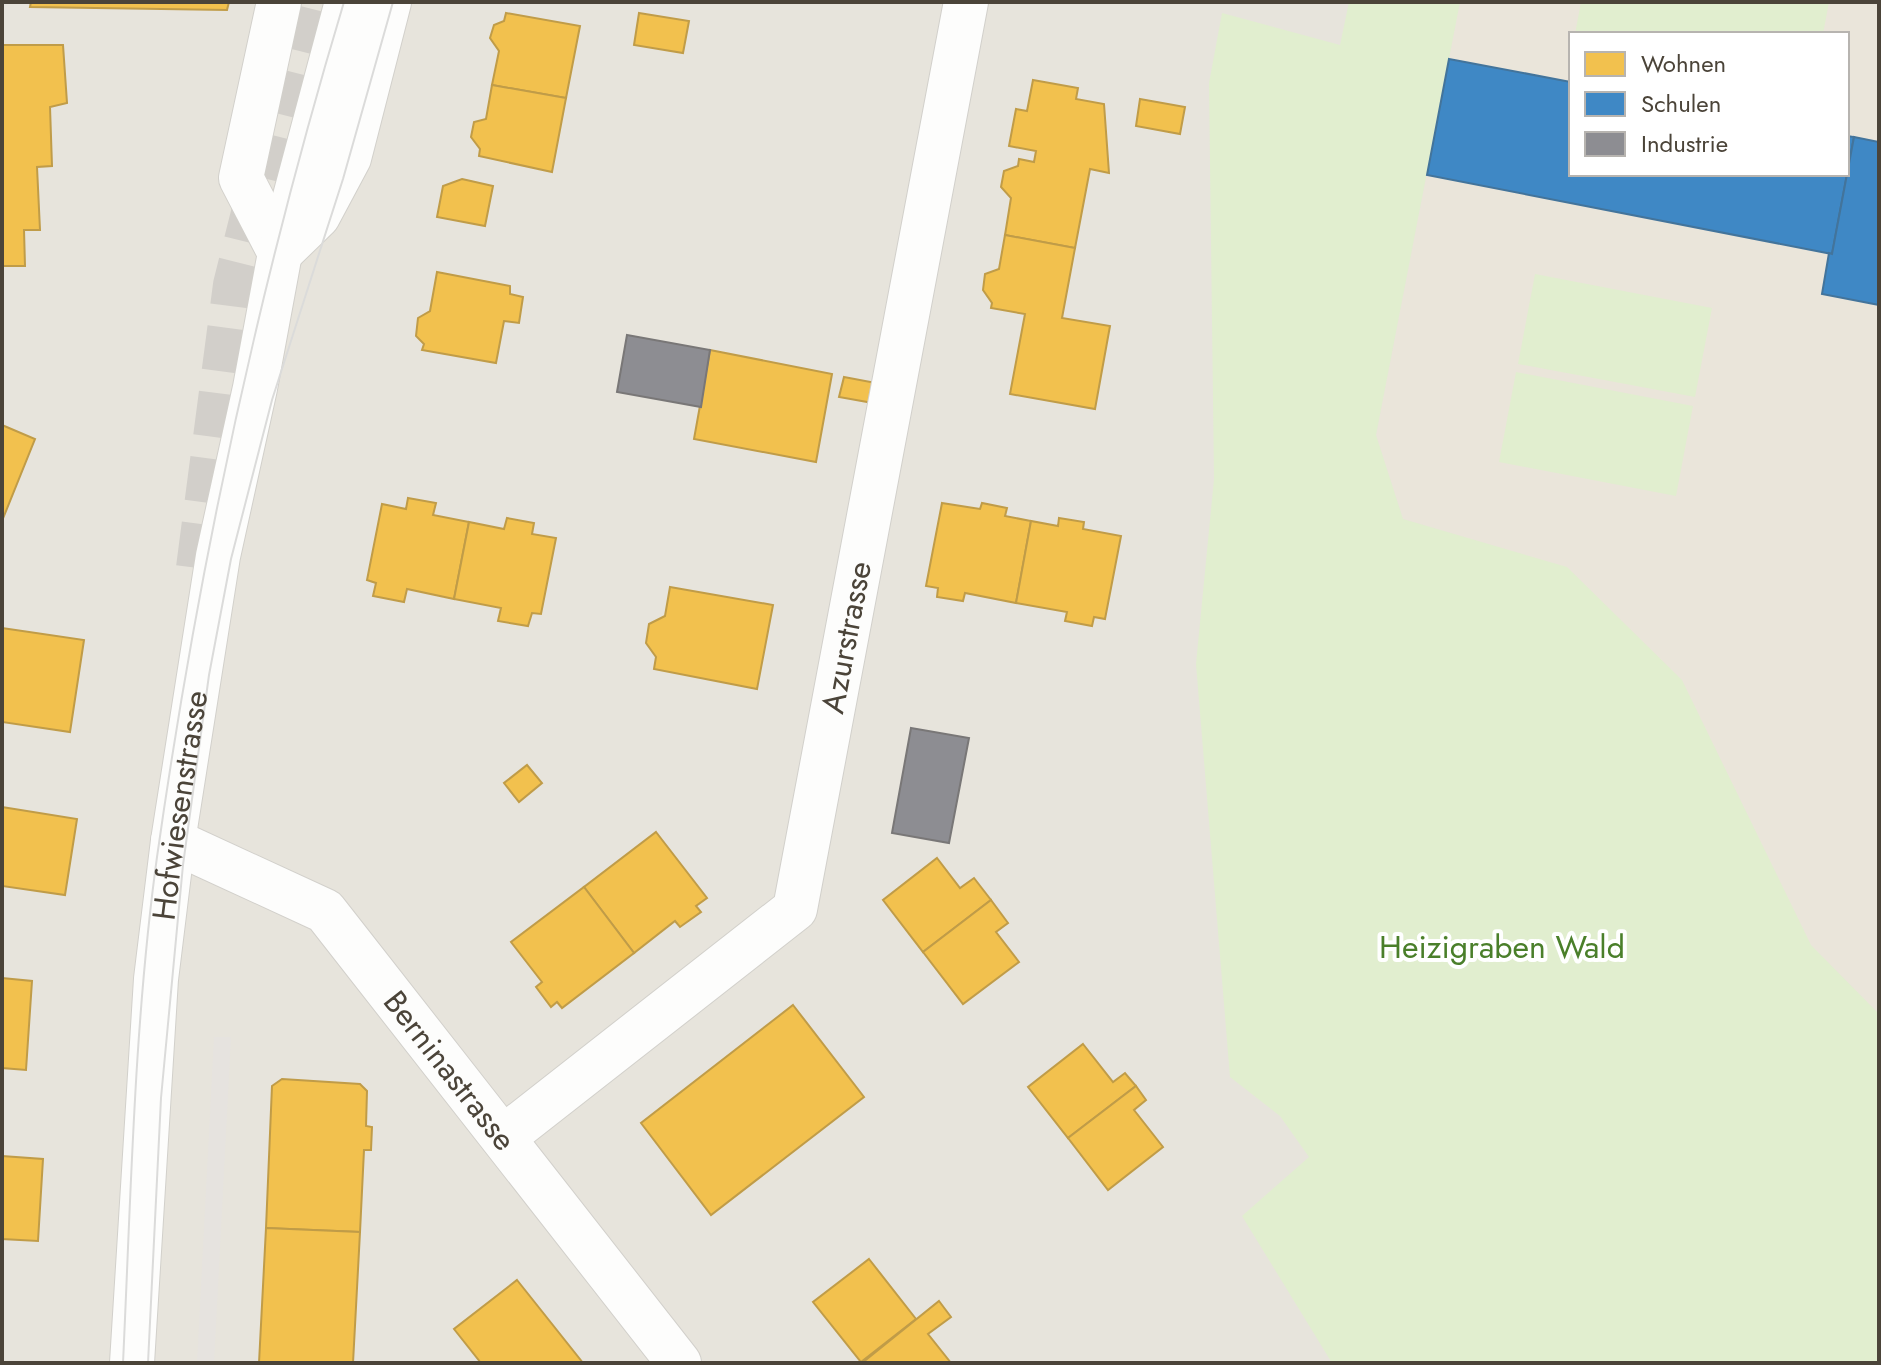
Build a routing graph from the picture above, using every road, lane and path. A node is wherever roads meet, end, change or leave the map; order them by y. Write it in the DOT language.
graph roads {
  1 [pos="279,2"];
  2 [pos="347,2"];
  3 [pos="389,2"];
  4 [pos="966,2"];
  5 [pos="280,253"];
  6 [pos="173,841"];
  7 [pos="504,1137"];
  8 [pos="132,1363"];
  9 [pos="679,1363"];
  1 -- 5 [label="street"];
  2 -- 5 [label="street, Hofwiesenstrasse"];
  3 -- 5 [label="street"];
  4 -- 7 [label="street, Azurstrasse"];
  5 -- 6 [label="street, Hofwiesenstrasse"];
  6 -- 7 [label="street, Berninastrasse"];
  6 -- 8 [label="street, Hofwiesenstrasse"];
  7 -- 9 [label="street, Berninastrasse"];
}
